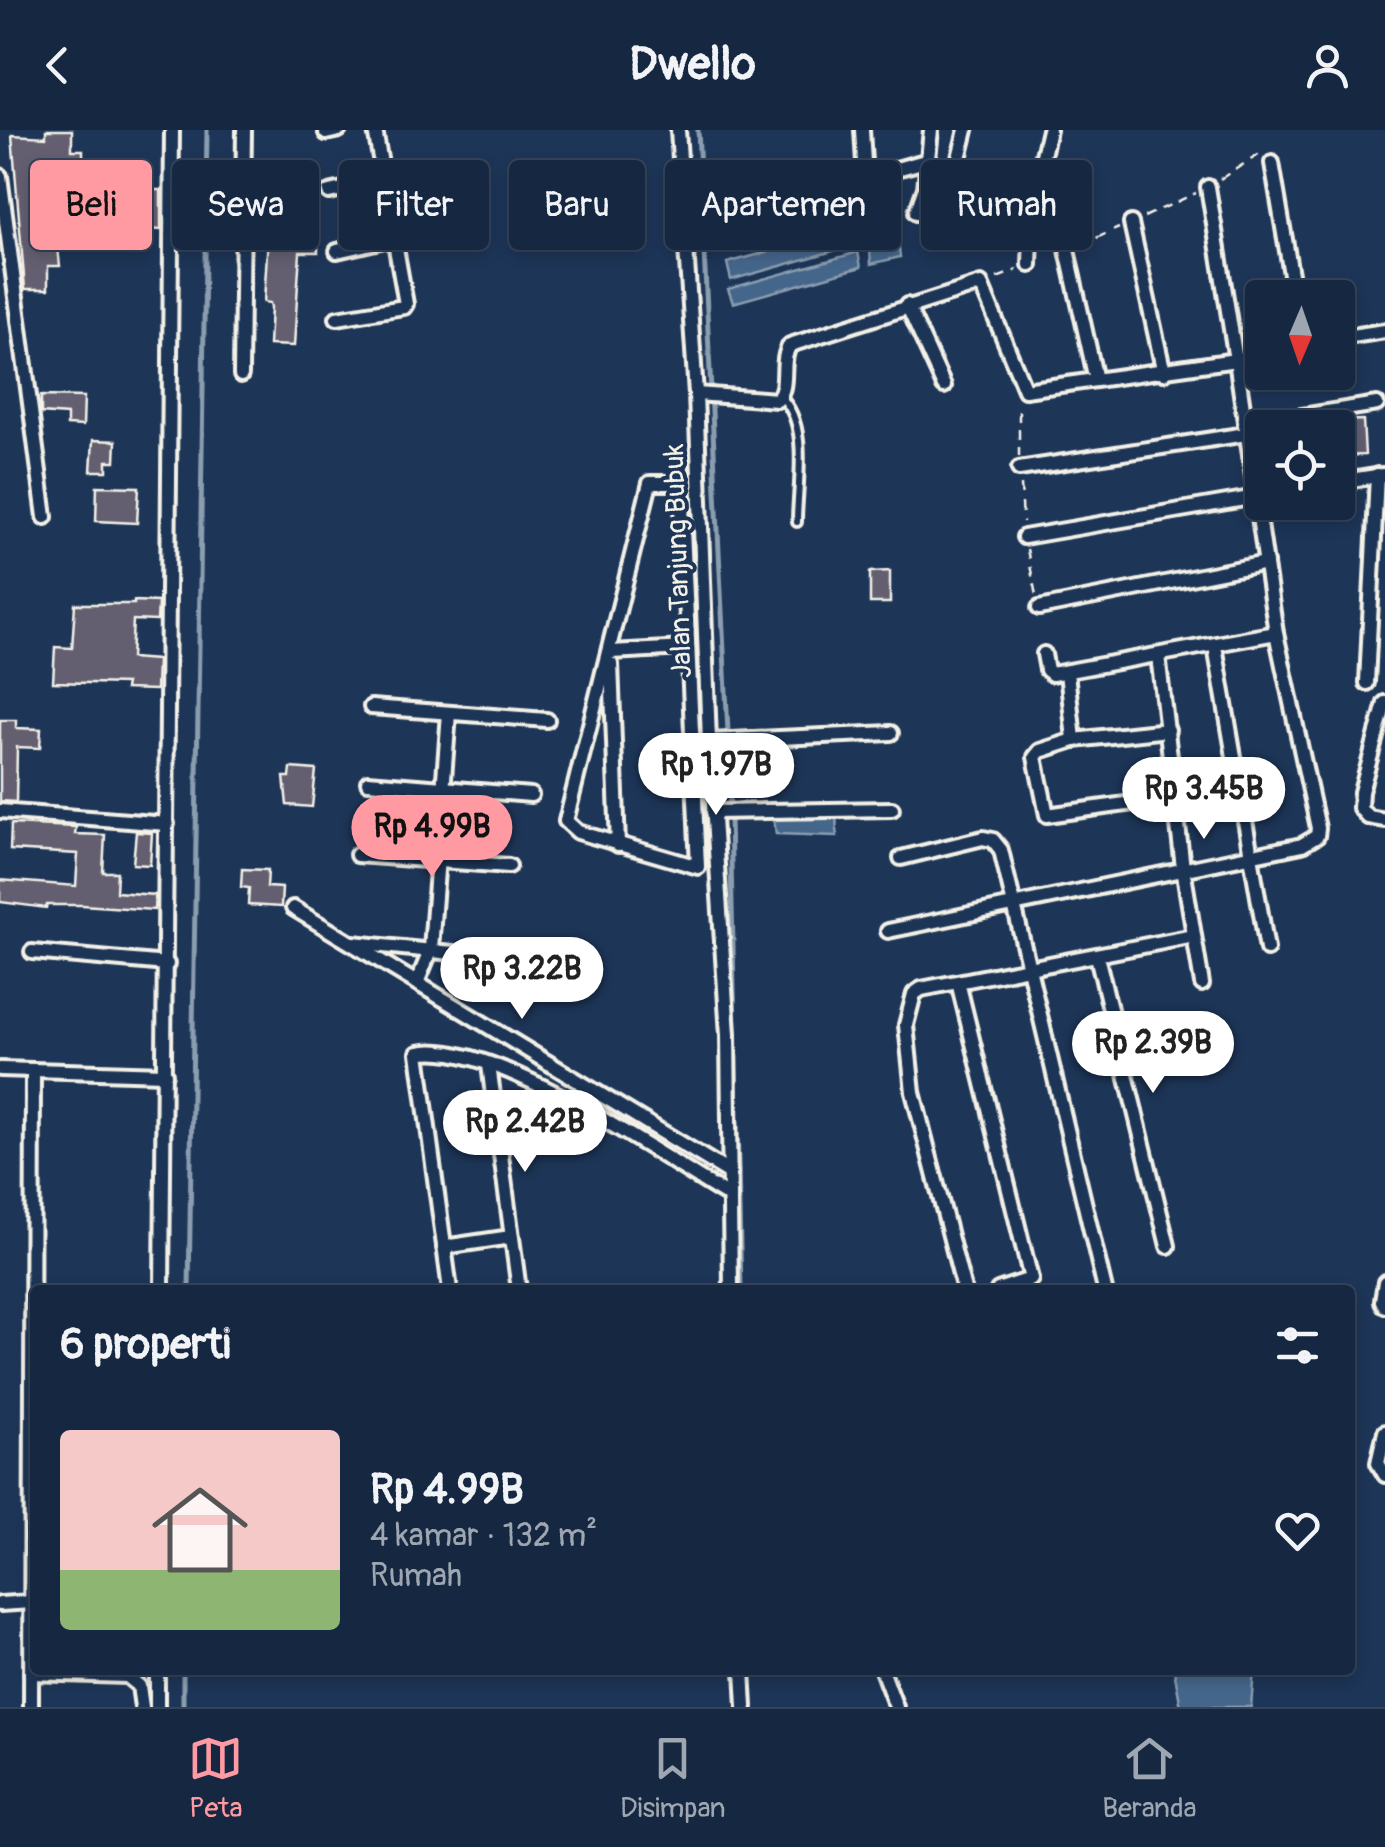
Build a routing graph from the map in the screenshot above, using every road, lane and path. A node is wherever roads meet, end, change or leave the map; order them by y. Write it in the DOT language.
graph roads {
  1 [pos="172,130"];
  2 [pos="244,130"];
  3 [pos="375,130"];
  4 [pos="678,130"];
  5 [pos="862,130"];
  6 [pos="931,130"];
  7 [pos="966,130"];
  8 [pos="1049,130"];
  9 [pos="380,160"];
  10 [pos="864,160"];
  11 [pos="929,160"];
  12 [pos="958,160"];
  13 [pos="1272,163"];
  14 [pos="0,176"];
  15 [pos="1208,187"];
  16 [pos="339,190"];
  17 [pos="330,192"];
  18 [pos="921,193"];
  19 [pos="916,213"];
  20 [pos="1130,223"];
  21 [pos="395,250"];
  22 [pos="1067,250"];
  23 [pos="1030,265"];
  24 [pos="1292,280"];
  25 [pos="907,305"];
  26 [pos="337,318"];
  27 [pos="1385,331"];
  28 [pos="1355,335"];
  29 [pos="1245,358"];
  30 [pos="1236,360"];
  31 [pos="1164,373"];
  32 [pos="241,374"];
  33 [pos="1096,380"];
  34 [pos="944,386"];
  35 [pos="703,395"];
  36 [pos="781,397"];
  37 [pos="1377,404"];
  38 [pos="1347,410"];
  39 [pos="1245,423"];
  40 [pos="1245,430"];
  41 [pos="1019,469"];
  42 [pos="699,471"];
  43 [pos="681,472"];
  44 [pos="1381,475"];
  45 [pos="1355,479"];
  46 [pos="1245,499"];
  47 [pos="46,517"];
  48 [pos="1261,520"];
  49 [pos="796,522"];
  50 [pos="1024,537"];
  51 [pos="1266,563"];
  52 [pos="1038,608"];
  53 [pos="1276,632"];
  54 [pos="1215,646"];
  55 [pos="611,652"];
  56 [pos="687,652"];
  57 [pos="1044,654"];
  58 [pos="706,655"];
  59 [pos="1158,656"];
  60 [pos="1067,672"];
  61 [pos="1367,683"];
  62 [pos="1385,703"];
  63 [pos="370,707"];
  64 [pos="449,713"];
  65 [pos="547,720"];
  66 [pos="1168,730"];
  67 [pos="891,733"];
  68 [pos="715,740"];
  69 [pos="1074,740"];
  70 [pos="368,782"];
  71 [pos="444,787"];
  72 [pos="531,794"];
  73 [pos="1176,797"];
  74 [pos="892,809"];
  75 [pos="0,811"];
  76 [pos="718,811"];
  77 [pos="1385,820"];
  78 [pos="167,824"];
  79 [pos="618,844"];
  80 [pos="1252,853"];
  81 [pos="357,855"];
  82 [pos="900,858"];
  83 [pos="438,860"];
  84 [pos="509,866"];
  85 [pos="1183,868"];
  86 [pos="1014,904"];
  87 [pos="293,908"];
  88 [pos="888,930"];
  89 [pos="1194,936"];
  90 [pos="351,943"];
  91 [pos="431,949"];
  92 [pos="1267,949"];
  93 [pos="32,952"];
  94 [pos="1097,956"];
  95 [pos="492,958"];
  96 [pos="167,964"];
  97 [pos="1030,970"];
  98 [pos="958,982"];
  99 [pos="417,983"];
  100 [pos="1202,984"];
  101 [pos="489,1065"];
  102 [pos="0,1070"];
  103 [pos="33,1073"];
  104 [pos="165,1074"];
  105 [pos="730,1173"];
  106 [pos="730,1197"];
  107 [pos="511,1237"];
  108 [pos="1168,1246"];
  109 [pos="444,1247"];
  110 [pos="1385,1282"];
  111 [pos="33,1285"];
  112 [pos="162,1285"];
  113 [pos="449,1285"];
  114 [pos="518,1285"];
  115 [pos="731,1285"];
  116 [pos="963,1285"];
  117 [pos="1013,1285"];
  118 [pos="1105,1285"];
  119 [pos="1385,1306"];
  120 [pos="1385,1432"];
  121 [pos="1385,1476"];
  122 [pos="30,1602"];
  123 [pos="0,1604"];
  124 [pos="32,1675"];
  125 [pos="80,1675"];
  126 [pos="157,1675"];
  127 [pos="743,1675"];
  128 [pos="884,1675"];
  129 [pos="32,1707"];
  130 [pos="142,1707"];
  131 [pos="157,1707"];
  132 [pos="744,1707"];
  133 [pos="896,1707"];
  1 -- 78 [label="street"];
  2 -- 32 [label="street"];
  3 -- 9 [label="street"];
  4 -- 35 [label="street, Jalan Tanjung Bubuk"];
  5 -- 10 [label="street"];
  6 -- 11 [label="street"];
  7 -- 12 [label="street"];
  8 -- 23 [label="street"];
  13 -- 24 [label="street"];
  14 -- 47 [label="street"];
  15 -- 30 [label="street"];
  16 -- 17 [label="street"];
  18 -- 19 [label="street"];
  20 -- 31 [label="street"];
  21 -- 26 [label="street"];
  22 -- 33 [label="street"];
  25 -- 33 [label="street"];
  25 -- 34 [label="street"];
  25 -- 36 [label="street"];
  27 -- 28 [label="street"];
  29 -- 30 [label="street"];
  30 -- 31 [label="street"];
  30 -- 39 [label="street"];
  31 -- 33 [label="street"];
  35 -- 36 [label="street"];
  35 -- 42 [label="street, Jalan Tanjung Bubuk"];
  36 -- 49 [label="lane"];
  37 -- 38 [label="street"];
  40 -- 41 [label="street"];
  42 -- 43 [label="street"];
  42 -- 58 [label="street, Jalan Tanjung Bubuk"];
  43 -- 55 [label="street"];
  43 -- 56 [label="street"];
  44 -- 45 [label="street"];
  44 -- 61 [label="street"];
  46 -- 50 [label="street"];
  48 -- 51 [label="street"];
  50 -- 52 [label="path"];
  51 -- 52 [label="street"];
  51 -- 53 [label="street"];
  53 -- 54 [label="street"];
  53 -- 80 [label="street"];
  54 -- 59 [label="street"];
  54 -- 80 [label="street"];
  55 -- 56 [label="street"];
  55 -- 79 [label="street"];
  55 -- 79 [label="street"];
  56 -- 58 [label="street"];
  56 -- 79 [label="street"];
  57 -- 60 [label="street"];
  58 -- 68 [label="street, Jalan Tanjung Bubuk"];
  59 -- 60 [label="street"];
  59 -- 66 [label="street"];
  60 -- 69 [label="street"];
  62 -- 77 [label="street"];
  63 -- 64 [label="street"];
  64 -- 65 [label="street"];
  64 -- 71 [label="street"];
  66 -- 69 [label="street"];
  66 -- 73 [label="street"];
  67 -- 68 [label="street"];
  68 -- 76 [label="street, Jalan Tanjung Bubuk"];
  69 -- 73 [label="street"];
  70 -- 71 [label="street"];
  71 -- 72 [label="street"];
  71 -- 83 [label="street"];
  73 -- 85 [label="street"];
  74 -- 76 [label="street"];
  75 -- 78 [label="street"];
  76 -- 105 [label="street, Jalan Tanjung Bubuk"];
  78 -- 96 [label="street"];
  80 -- 85 [label="street"];
  80 -- 92 [label="street"];
  81 -- 83 [label="street"];
  82 -- 86 [label="street"];
  83 -- 84 [label="street"];
  83 -- 91 [label="street"];
  85 -- 86 [label="street"];
  85 -- 89 [label="street"];
  86 -- 88 [label="street"];
  86 -- 97 [label="street"];
  87 -- 90 [label="street"];
  89 -- 94 [label="street"];
  89 -- 100 [label="street"];
  90 -- 91 [label="street"];
  90 -- 99 [label="street"];
  91 -- 95 [label="street"];
  91 -- 99 [label="street"];
  93 -- 96 [label="street"];
  94 -- 97 [label="street"];
  94 -- 108 [label="street"];
  96 -- 104 [label="street"];
  97 -- 98 [label="street"];
  97 -- 118 [label="street"];
  98 -- 116 [label="street"];
  98 -- 117 [label="street"];
  99 -- 105 [label="street"];
  101 -- 106 [label="street"];
  101 -- 107 [label="street"];
  101 -- 109 [label="street"];
  102 -- 103 [label="street"];
  103 -- 104 [label="street"];
  103 -- 111 [label="street"];
  104 -- 112 [label="street"];
  105 -- 106 [label="street, Jalan Tanjung Bubuk"];
  106 -- 115 [label="street, Jalan Tanjung Bubuk"];
  107 -- 109 [label="street"];
  107 -- 114 [label="street"];
  109 -- 113 [label="street"];
  110 -- 119 [label="street"];
  120 -- 121 [label="street"];
  122 -- 123 [label="street"];
  124 -- 129 [label="street"];
  125 -- 130 [label="street"];
  126 -- 131 [label="street"];
  127 -- 132 [label="street"];
  128 -- 133 [label="street"];
}
